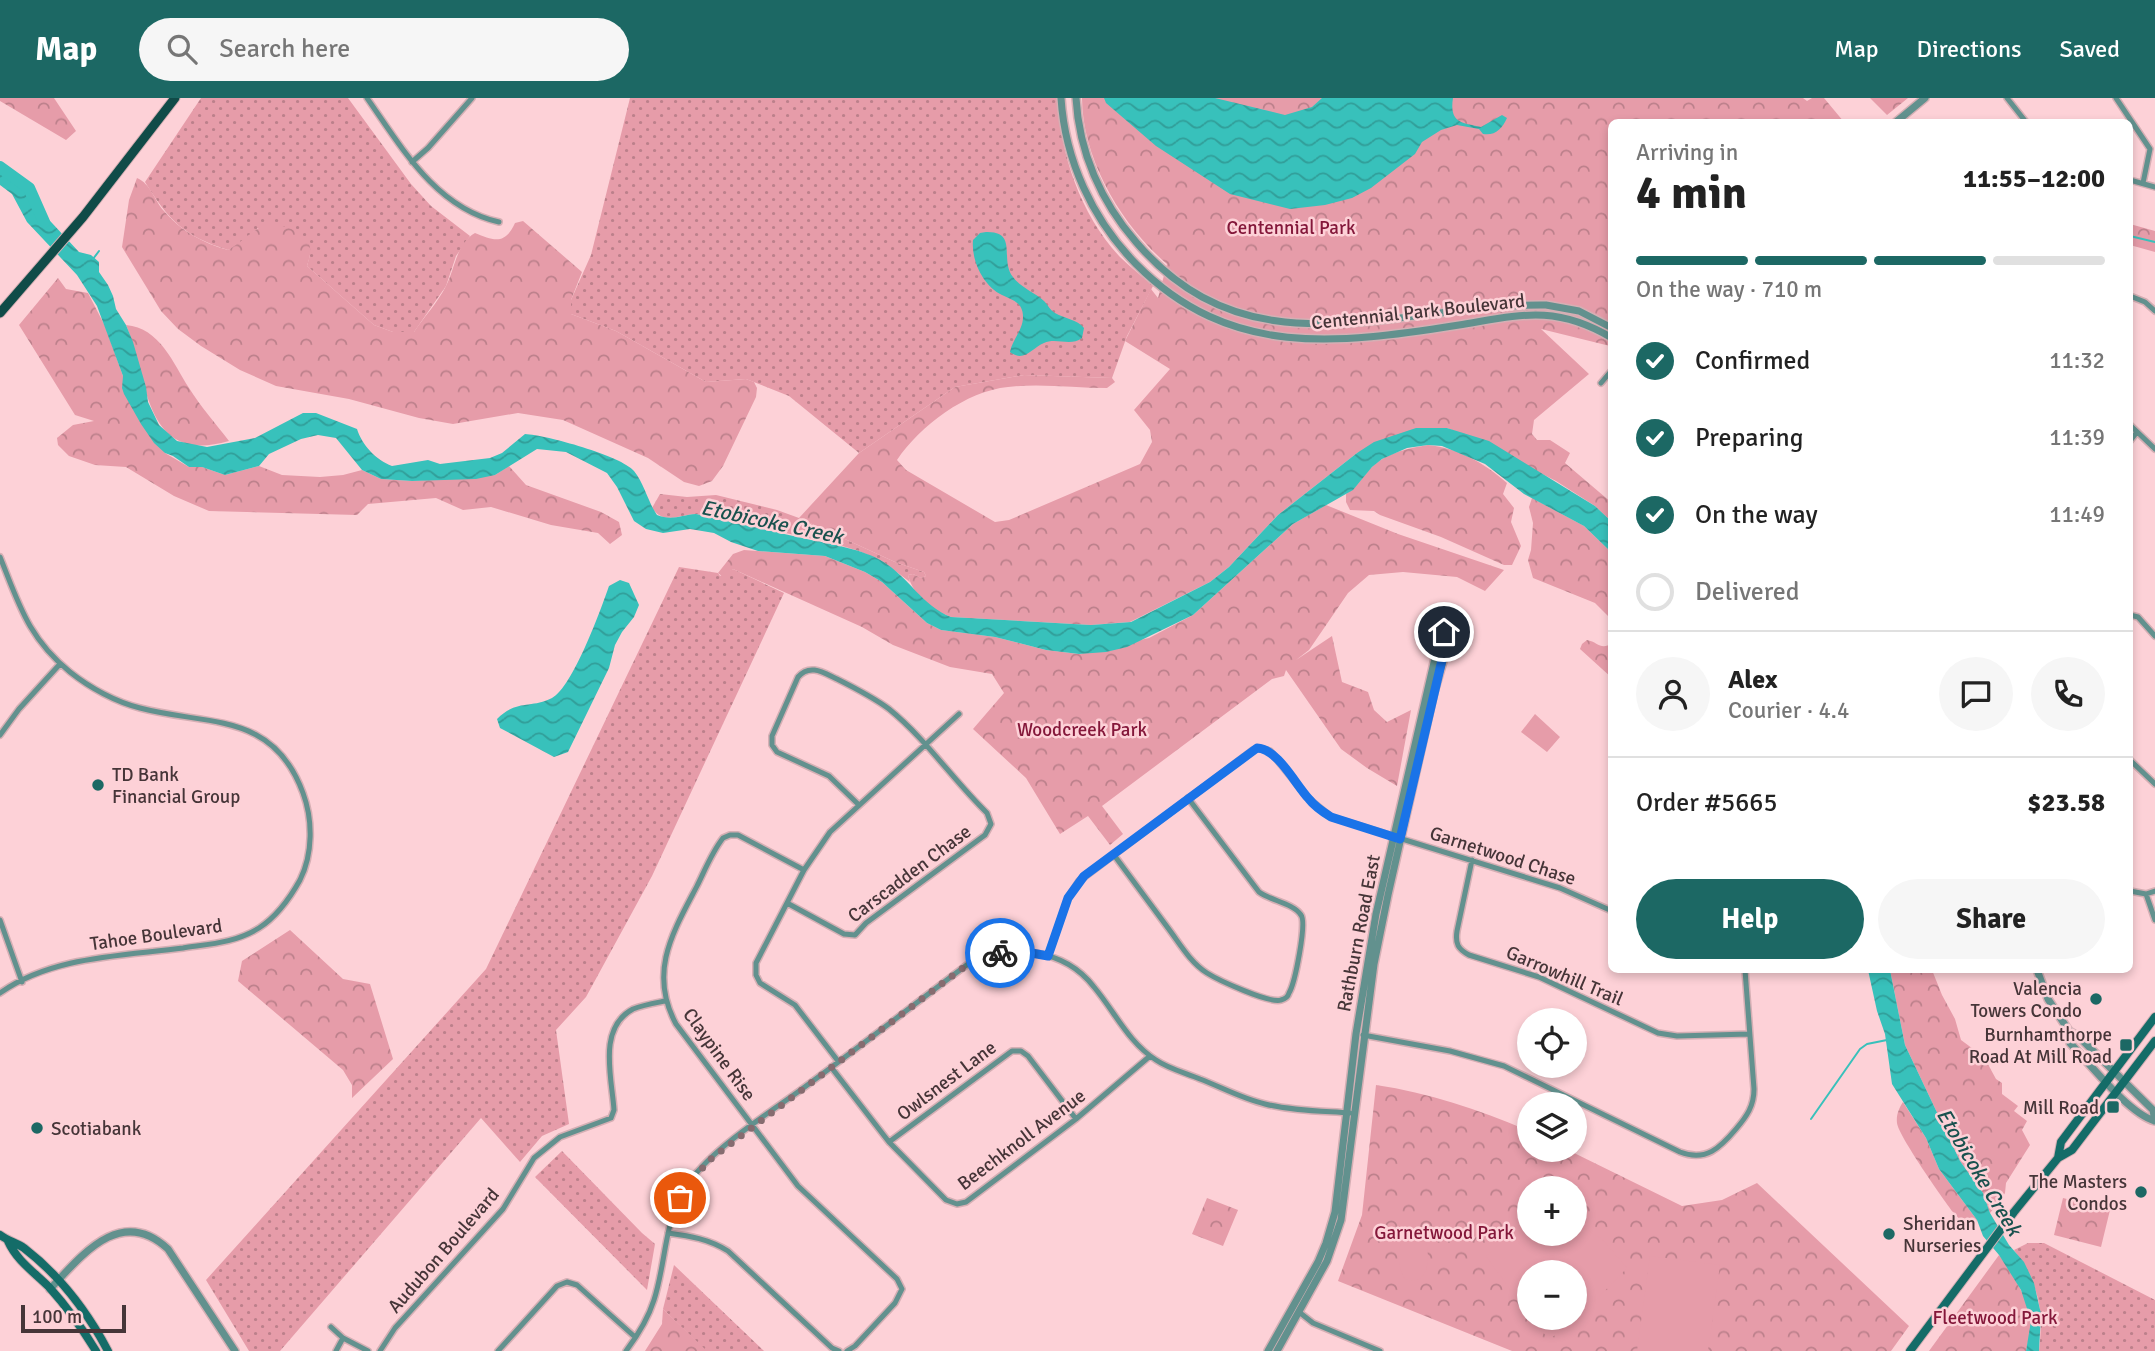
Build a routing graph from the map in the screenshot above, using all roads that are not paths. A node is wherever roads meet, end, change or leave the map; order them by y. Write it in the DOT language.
graph roads {
  1 [pos="176,98"];
  2 [pos="367,98"];
  3 [pos="472,98"];
  4 [pos="1061,98"];
  5 [pos="1076,98"];
  6 [pos="1925,98"];
  7 [pos="2007,98"];
  8 [pos="2116,98"];
  9 [pos="1907,119"];
  10 [pos="2024,119"];
  11 [pos="2130,119"];
  12 [pos="2133,124"];
  13 [pos="412,162"];
  14 [pos="2133,181"];
  15 [pos="2143,183"];
  16 [pos="2155,187"];
  17 [pos="499,222"];
  18 [pos="2133,297"];
  19 [pos="2155,311"];
  20 [pos="0,313"];
  21 [pos="1608,326"];
  22 [pos="1608,336"];
  23 [pos="1608,375"];
  24 [pos="1601,383"];
  25 [pos="2133,428"];
  26 [pos="2137,432"];
  27 [pos="2133,437"];
  28 [pos="2155,449"];
  29 [pos="0,557"];
  30 [pos="2133,616"];
  31 [pos="2155,636"];
  32 [pos="60,664"];
  33 [pos="959,714"];
  34 [pos="0,735"];
  35 [pos="926,746"];
  36 [pos="2133,763"];
  37 [pos="2155,784"];
  38 [pos="1188,799"];
  39 [pos="859,805"];
  40 [pos="1397,838"];
  41 [pos="1114,855"];
  42 [pos="1472,860"];
  43 [pos="804,870"];
  44 [pos="2155,891"];
  45 [pos="2133,892"];
  46 [pos="2146,894"];
  47 [pos="787,903"];
  48 [pos="1608,909"];
  49 [pos="0,920"];
  50 [pos="2155,920"];
  51 [pos="1048,956"];
  52 [pos="1745,973"];
  53 [pos="2038,973"];
  54 [pos="22,982"];
  55 [pos="0,993"];
  56 [pos="665,1001"];
  57 [pos="2155,1017"];
  58 [pos="2068,1031"];
  59 [pos="1360,1034"];
  60 [pos="1749,1034"];
  61 [pos="2155,1041"];
  62 [pos="1150,1056"];
  63 [pos="838,1061"];
  64 [pos="831,1067"];
  65 [pos="2115,1073"];
  66 [pos="2124,1082"];
  67 [pos="2108,1083"];
  68 [pos="2117,1092"];
  69 [pos="1350,1113"];
  70 [pos="1076,1119"];
  71 [pos="2155,1121"];
  72 [pos="752,1126"];
  73 [pos="889,1142"];
  74 [pos="2058,1158"];
  75 [pos="668,1233"];
  76 [pos="0,1235"];
  77 [pos="8,1241"];
  78 [pos="58,1281"];
  79 [pos="50,1289"];
  80 [pos="1299,1312"];
  81 [pos="331,1327"];
  82 [pos="635,1337"];
  83 [pos="343,1338"];
  84 [pos="96,1351"];
  85 [pos="108,1351"];
  86 [pos="235,1351"];
  87 [pos="337,1351"];
  88 [pos="368,1351"];
  89 [pos="380,1351"];
  90 [pos="498,1351"];
  91 [pos="625,1351"];
  92 [pos="839,1351"];
  93 [pos="847,1351"];
  94 [pos="1268,1351"];
  95 [pos="1277,1351"];
  96 [pos="1380,1351"];
  97 [pos="1910,1351"];
  1 -- 20 [label="main road"];
  2 -- 13 [label="street"];
  3 -- 13 [label="street"];
  4 -- 22 [label="street, Centennial Park Boulevard"];
  5 -- 21 [label="street, Centennial Park Boulevard"];
  6 -- 9 [label="street"];
  7 -- 10 [label="street"];
  8 -- 11 [label="street"];
  12 -- 15 [label="street"];
  13 -- 17 [label="street"];
  14 -- 15 [label="street"];
  15 -- 16 [label="street"];
  18 -- 19 [label="street"];
  23 -- 24 [label="street"];
  25 -- 26 [label="street"];
  26 -- 27 [label="street"];
  26 -- 28 [label="street"];
  29 -- 32 [label="street, Tahoe Boulevard"];
  30 -- 31 [label="street"];
  32 -- 34 [label="street"];
  32 -- 54 [label="street, Tahoe Boulevard"];
  33 -- 35 [label="street"];
  35 -- 39 [label="street"];
  35 -- 39 [label="street"];
  35 -- 47 [label="street, Carscadden Chase"];
  36 -- 37 [label="street"];
  38 -- 40 [label="street, Garnetwood Chase"];
  38 -- 41 [label="street, Garnetwood Chase"];
  38 -- 41 [label="street"];
  39 -- 43 [label="street"];
  40 -- 40 [label="street, Rathburn Road East"];
  40 -- 42 [label="street, Garnetwood Chase"];
  40 -- 59 [label="street, Rathburn Road East"];
  41 -- 51 [label="street, Garnetwood Chase"];
  42 -- 48 [label="street, Garnetwood Chase"];
  42 -- 60 [label="street, Garrowhill Trail"];
  43 -- 47 [label="street"];
  43 -- 56 [label="street, Claypine Rise"];
  44 -- 46 [label="street"];
  45 -- 46 [label="street"];
  46 -- 50 [label="street"];
  47 -- 63 [label="street"];
  49 -- 54 [label="street"];
  51 -- 62 [label="street"];
  51 -- 63 [label="street"];
  52 -- 60 [label="street"];
  53 -- 58 [label="street"];
  54 -- 55 [label="street, Tahoe Boulevard"];
  56 -- 72 [label="street, Claypine Rise"];
  56 -- 89 [label="street, Audubon Boulevard"];
  57 -- 65 [label="main road"];
  58 -- 65 [label="street"];
  58 -- 67 [label="street"];
  59 -- 60 [label="street"];
  59 -- 69 [label="street, Rathburn Road East"];
  61 -- 66 [label="main road"];
  62 -- 69 [label="street"];
  62 -- 70 [label="street, Beechknoll Avenue"];
  63 -- 64 [label="street"];
  64 -- 72 [label="street"];
  64 -- 73 [label="street, Beechknoll Avenue"];
  65 -- 66 [label="street"];
  65 -- 67 [label="main road"];
  66 -- 68 [label="main road"];
  66 -- 71 [label="street"];
  67 -- 68 [label="street"];
  67 -- 74 [label="main road"];
  68 -- 71 [label="street"];
  68 -- 74 [label="main road"];
  69 -- 80 [label="street, Rathburn Road East"];
  69 -- 94 [label="street, Rathburn Road East"];
  70 -- 73 [label="street, Beechknoll Avenue"];
  70 -- 73 [label="street, Owlsnest Lane"];
  72 -- 75 [label="street"];
  72 -- 93 [label="street, Claypine Rise"];
  74 -- 97 [label="main road"];
  75 -- 82 [label="street"];
  75 -- 92 [label="street"];
  76 -- 77 [label="main road"];
  77 -- 78 [label="main road"];
  77 -- 79 [label="main road"];
  78 -- 79 [label="street"];
  78 -- 85 [label="main road"];
  78 -- 86 [label="street"];
  79 -- 84 [label="main road"];
  80 -- 95 [label="street, Rathburn Road East"];
  80 -- 96 [label="street"];
  81 -- 83 [label="street"];
  82 -- 90 [label="street"];
  82 -- 91 [label="street"];
  83 -- 87 [label="street"];
  83 -- 88 [label="street"];
}
